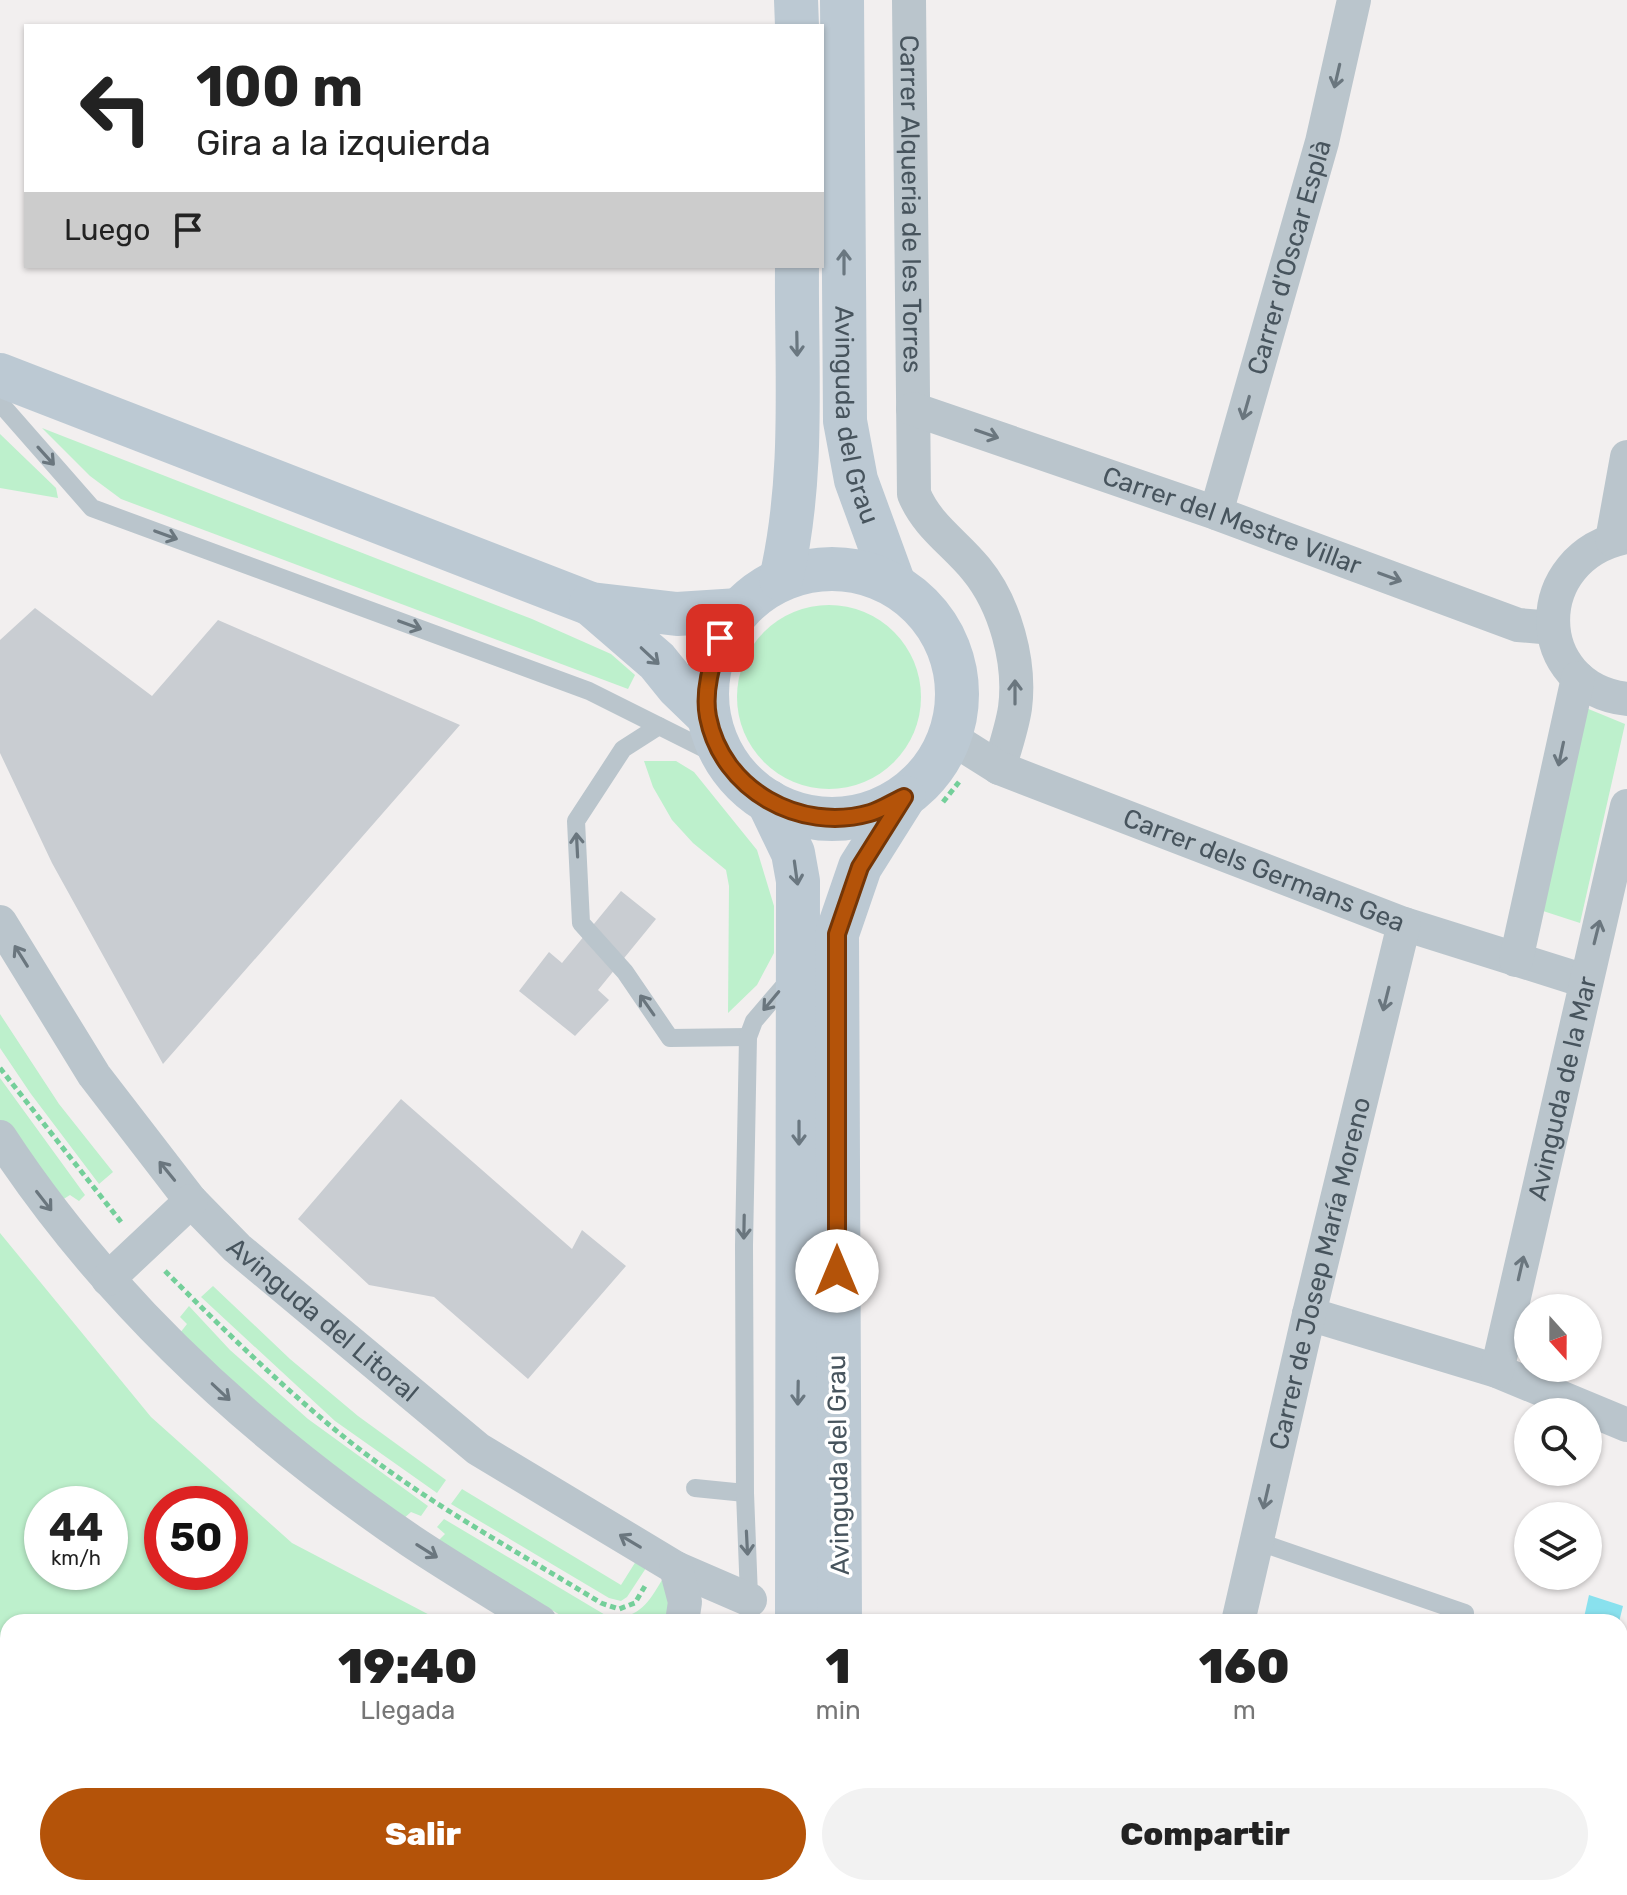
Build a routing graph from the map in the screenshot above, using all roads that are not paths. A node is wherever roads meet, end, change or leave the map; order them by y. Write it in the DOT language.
graph roads {
  1 [pos="796,0"];
  2 [pos="842,0"];
  3 [pos="909,0"];
  4 [pos="1354,0"];
  5 [pos="797,24"];
  6 [pos="797,268"];
  7 [pos="0,375"];
  8 [pos="0,403"];
  9 [pos="913,409"];
  10 [pos="1627,457"];
  11 [pos="1216,513"];
  12 [pos="1620,539"];
  13 [pos="781,579"];
  14 [pos="894,584"];
  15 [pos="591,604"];
  16 [pos="739,610"];
  17 [pos="1553,628"];
  18 [pos="1578,678"];
  19 [pos="1627,699"];
  20 [pos="707,715"];
  21 [pos="659,726"];
  22 [pos="950,737"];
  23 [pos="725,759"];
  24 [pos="999,768"];
  25 [pos="904,797"];
  26 [pos="768,801"];
  27 [pos="1627,806"];
  28 [pos="0,922"];
  29 [pos="1404,924"];
  30 [pos="1516,960"];
  31 [pos="798,969"];
  32 [pos="1585,981"];
  33 [pos="748,1037"];
  34 [pos="0,1137"];
  35 [pos="191,1201"];
  36 [pos="108,1279"];
  37 [pos="1309,1314"];
  38 [pos="1497,1371"];
  39 [pos="1627,1425"];
  40 [pos="695,1488"];
  41 [pos="745,1493"];
  42 [pos="1256,1541"];
  43 [pos="676,1568"];
  44 [pos="750,1611"];
  45 [pos="1465,1613"];
  46 [pos="527,1614"];
  47 [pos="683,1614"];
  48 [pos="797,1614"];
  49 [pos="840,1614"];
  50 [pos="1240,1614"];
  1 -- 5 [label="main road"];
  14 -- 2 [label="main road, Avinguda del Grau, one-way"];
  3 -- 9 [label="street, Carrer Alqueria de les Torres"];
  4 -- 11 [label="street, Carrer d'Oscar Esplà, one-way"];
  6 -- 13 [label="main road, Avinguda del Grau, one-way"];
  7 -- 15 [label="main road"];
  8 -- 21 [label="lane, one-way"];
  9 -- 11 [label="street, Carrer del Mestre Villar, one-way"];
  24 -- 9 [label="street, Avinguda del Grau, one-way"];
  10 -- 12 [label="street"];
  11 -- 17 [label="street, Carrer del Mestre Villar, one-way"];
  12 -- 17 [label="street"];
  13 -- 14 [label="main road"];
  13 -- 16 [label="main road"];
  14 -- 22 [label="main road"];
  15 -- 16 [label="main road"];
  15 -- 20 [label="main road, one-way"];
  16 -- 20 [label="main road"];
  17 -- 18 [label="street"];
  18 -- 19 [label="street"];
  18 -- 30 [label="street, one-way"];
  20 -- 23 [label="main road"];
  21 -- 23 [label="lane"];
  33 -- 21 [label="lane, one-way"];
  22 -- 24 [label="street, Carrer dels Germans Gea"];
  22 -- 25 [label="main road"];
  23 -- 26 [label="main road"];
  24 -- 29 [label="street, Carrer dels Germans Gea"];
  25 -- 26 [label="main road"];
  25 -- 49 [label="main road, Avinguda del Grau"];
  26 -- 31 [label="main road, Avinguda del Grau, one-way"];
  32 -- 27 [label="street, Avinguda de la Mar, one-way"];
  35 -- 28 [label="street, Avinguda del Litoral, one-way"];
  29 -- 30 [label="street, Carrer dels Germans Gea"];
  29 -- 37 [label="street, Carrer de Josep María Moreno, one-way"];
  30 -- 32 [label="street, Carrer dels Germans Gea"];
  31 -- 33 [label="lane, one-way"];
  31 -- 48 [label="main road, Avinguda del Grau, one-way"];
  38 -- 32 [label="street, Avinguda de la Mar, one-way"];
  33 -- 41 [label="lane, one-way"];
  34 -- 36 [label="street, one-way"];
  35 -- 36 [label="street"];
  43 -- 35 [label="street, Avinguda del Litoral, one-way"];
  36 -- 46 [label="street, one-way"];
  37 -- 38 [label="street"];
  37 -- 42 [label="street, Carrer de Josep María Moreno, one-way"];
  38 -- 39 [label="street"];
  40 -- 41 [label="lane"];
  41 -- 44 [label="lane, one-way"];
  42 -- 45 [label="lane"];
  42 -- 50 [label="street, Carrer de Josep María Moreno"];
  43 -- 44 [label="street, Avinguda del Litoral"];
  43 -- 47 [label="street"];
}
